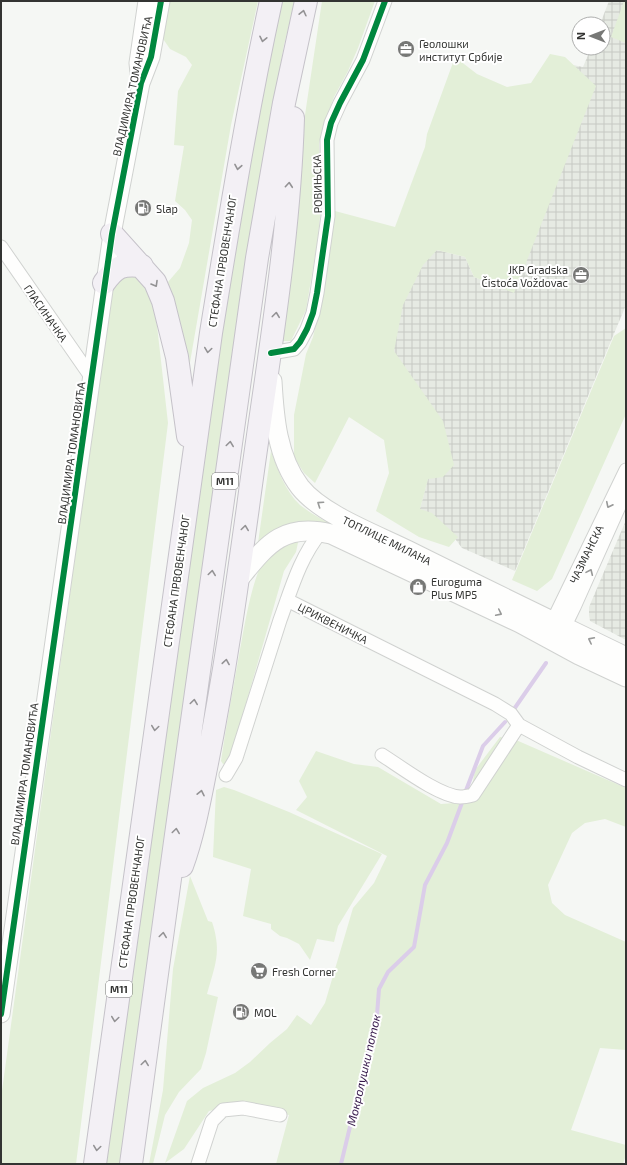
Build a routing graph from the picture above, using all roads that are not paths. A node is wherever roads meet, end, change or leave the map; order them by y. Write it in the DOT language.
graph roads {
  1 [pos="147,1"];
  2 [pos="161,1"];
  3 [pos="271,1"];
  4 [pos="306,1"];
  5 [pos="385,1"];
  6 [pos="294,53"];
  7 [pos="141,83"];
  8 [pos="112,234"];
  9 [pos="1,247"];
  10 [pos="142,266"];
  11 [pos="104,283"];
  12 [pos="271,353"];
  13 [pos="92,378"];
  14 [pos="192,467"];
  15 [pos="626,470"];
  16 [pos="626,491"];
  17 [pos="321,532"];
  18 [pos="381,548"];
  19 [pos="238,580"];
  20 [pos="287,600"];
  21 [pos="554,632"];
  22 [pos="626,657"];
  23 [pos="626,677"];
  24 [pos="519,725"];
  25 [pos="382,755"];
  26 [pos="226,775"];
  27 [pos="626,780"];
  28 [pos="166,911"];
  29 [pos="1,1014"];
  30 [pos="280,1115"];
  31 [pos="95,1164"];
  32 [pos="131,1164"];
  33 [pos="198,1164"];
  1 -- 7 [label="street, ВЛАДИМИРА ТОМАНОВИЋА"];
  2 -- 7 [label="street, ВЛАДИМИРА ТОМАНОВИЋА"];
  3 -- 14 [label="highway, СТЕФАНА ПРВОВЕНЧАНОГ / M11, one-way"];
  6 -- 4 [label="highway, M11, one-way"];
  5 -- 12 [label="street, РОВИЊСКА"];
  12 -- 6 [label="highway, one-way"];
  28 -- 6 [label="highway, M11, one-way"];
  7 -- 8 [label="street, ВЛАДИМИРА ТОМАНОВИЋА"];
  8 -- 10 [label="highway"];
  8 -- 11 [label="street, ВЛАДИМИРА ТОМАНОВИЋА"];
  9 -- 13 [label="street, ГЛАСИНАЧКА"];
  10 -- 11 [label="highway"];
  10 -- 14 [label="highway, one-way"];
  11 -- 13 [label="street, ВЛАДИМИРА ТОМАНОВИЋА"];
  18 -- 12 [label="main road, ТОПЛИЦЕ МИЛАНА, one-way"];
  19 -- 12 [label="highway, one-way"];
  13 -- 29 [label="street, ВЛАДИМИРА ТОМАНОВИЋА"];
  14 -- 31 [label="highway, СТЕФАНА ПРВОВЕНЧАНОГ / M11, one-way"];
  15 -- 21 [label="street, ЧАЗМАНСКА, one-way"];
  21 -- 16 [label="street, ЧАЗМАНСКА, one-way"];
  17 -- 18 [label="main road, ТОПЛИЦЕ МИЛАНА"];
  17 -- 19 [label="main road, ТОПЛИЦЕ МИЛАНА"];
  17 -- 20 [label="street"];
  18 -- 21 [label="main road, ТОПЛИЦЕ МИЛАНА"];
  28 -- 19 [label="highway, one-way"];
  20 -- 24 [label="street, ЦРИКВЕНИЧКА"];
  20 -- 26 [label="street, ЦРИКВЕНИЧКА"];
  22 -- 21 [label="main road, ТОПЛИЦЕ МИЛАНА, one-way"];
  21 -- 23 [label="main road, ТОПЛИЦЕ МИЛАНА"];
  24 -- 25 [label="street"];
  24 -- 27 [label="street, ЦРИКВЕНИЧКА"];
  32 -- 28 [label="highway, M11, one-way"];
  30 -- 33 [label="street"];
}
